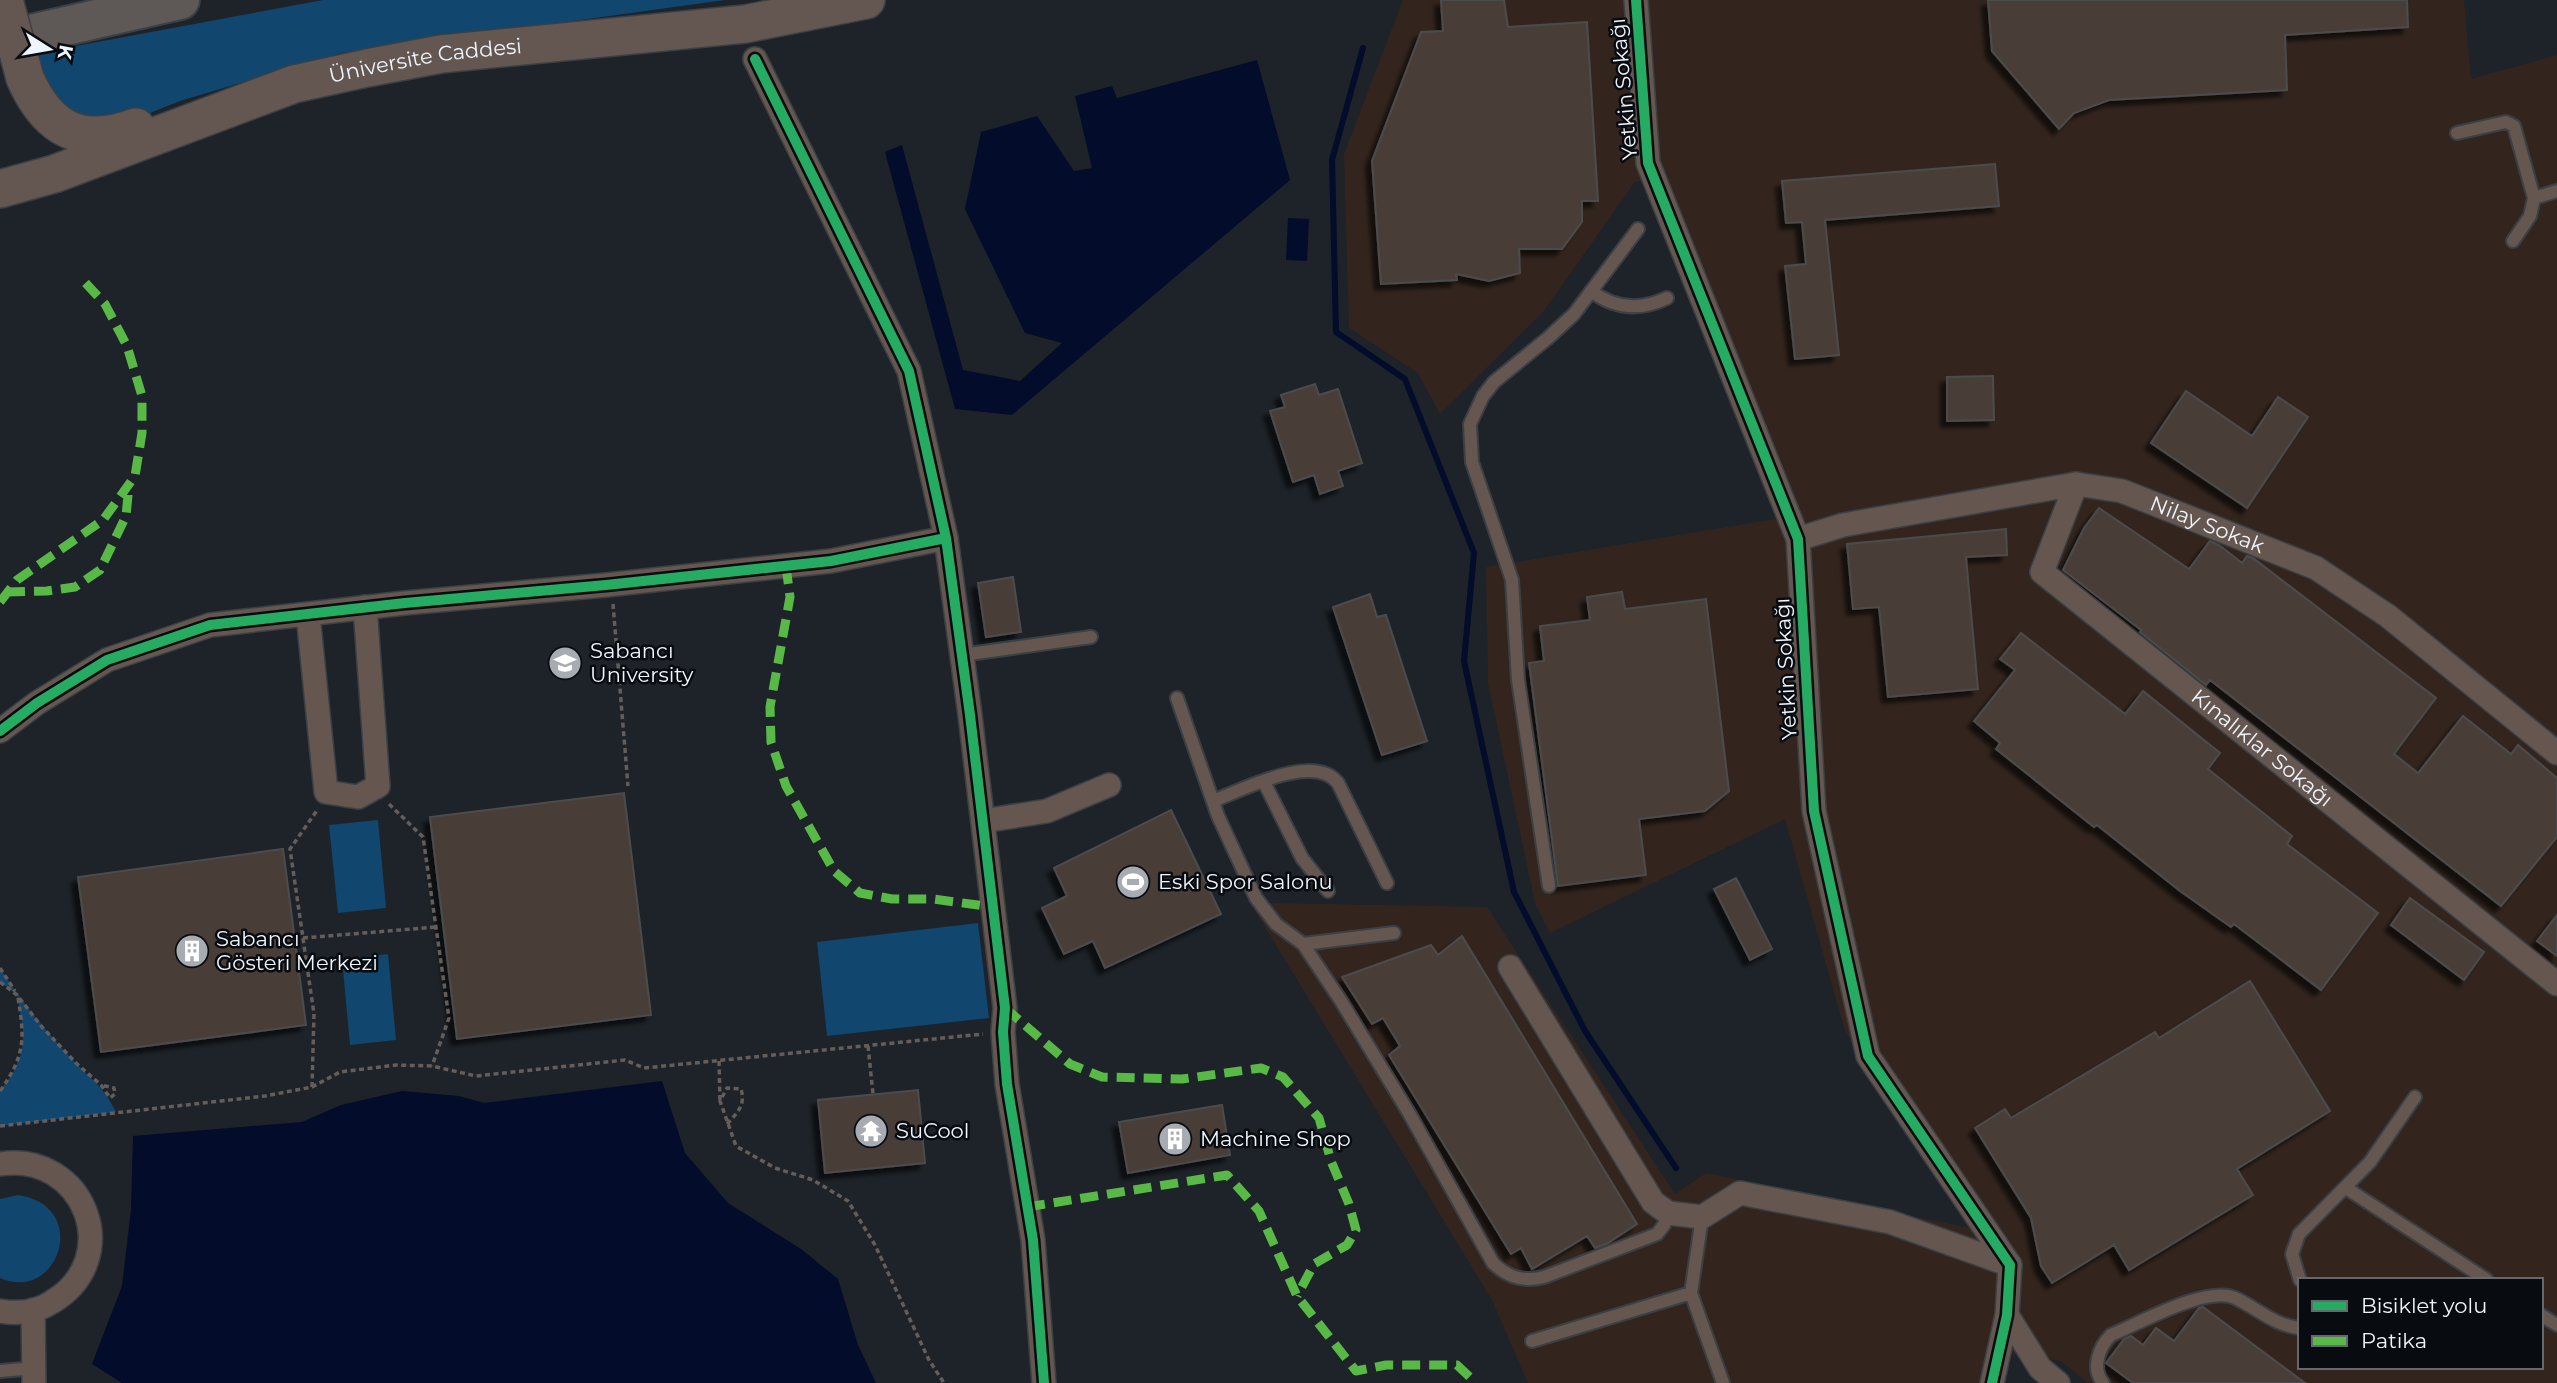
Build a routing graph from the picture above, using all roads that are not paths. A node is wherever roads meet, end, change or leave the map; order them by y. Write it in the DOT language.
graph roads {
  1 [pos="4,0"];
  2 [pos="180,0"];
  3 [pos="866,0"];
  4 [pos="1636,0"];
  5 [pos="0,41"];
  6 [pos="750,41"];
  7 [pos="294,85"];
  8 [pos="2457,133"];
  9 [pos="0,189"];
  10 [pos="2557,191"];
  11 [pos="2534,198"];
  12 [pos="1638,229"];
  13 [pos="2513,241"];
  14 [pos="1591,291"];
  15 [pos="1667,298"];
  16 [pos="2076,484"];
  17 [pos="946,538"];
  18 [pos="1798,539"];
  19 [pos="365,607"];
  20 [pos="308,615"];
  21 [pos="1091,636"];
  22 [pos="962,655"];
  23 [pos="1177,698"];
  24 [pos="0,731"];
  25 [pos="2557,752"];
  26 [pos="1264,782"];
  27 [pos="1110,785"];
  28 [pos="1213,801"];
  29 [pos="983,821"];
  30 [pos="1387,883"];
  31 [pos="1549,886"];
  32 [pos="1328,891"];
  33 [pos="1394,933"];
  34 [pos="1303,944"];
  35 [pos="1510,967"];
  36 [pos="2557,984"];
  37 [pos="2415,1097"];
  38 [pos="0,1164"];
  39 [pos="2346,1188"];
  40 [pos="1668,1213"];
  41 [pos="1702,1217"];
  42 [pos="2010,1265"];
  43 [pos="2299,1278"];
  44 [pos="2484,1278"];
  45 [pos="1691,1293"];
  46 [pos="33,1310"];
  47 [pos="0,1311"];
  48 [pos="2007,1315"];
  49 [pos="2298,1328"];
  50 [pos="1532,1341"];
  51 [pos="0,1371"];
  52 [pos="35,1378"];
  53 [pos="1044,1383"];
  54 [pos="1723,1383"];
  55 [pos="1992,1383"];
  56 [pos="2058,1383"];
  57 [pos="2103,1383"];
  1 -- 7 [label="main road, bridge"];
  2 -- 5 [label="highway"];
  3 -- 6 [label="main road, Üniversite Caddesi"];
  4 -- 18 [label="street, Yetkin Sokağı"];
  6 -- 7 [label="main road, Üniversite Caddesi"];
  6 -- 17 [label="street"];
  7 -- 9 [label="main road, Üniversite Caddesi"];
  8 -- 11 [label="lane"];
  10 -- 11 [label="lane"];
  11 -- 13 [label="lane"];
  12 -- 14 [label="lane"];
  14 -- 15 [label="lane"];
  14 -- 31 [label="lane"];
  16 -- 18 [label="street, Nilay Sokak"];
  16 -- 25 [label="street, Nilay Sokak"];
  16 -- 36 [label="street, Kınalıklar Sokağı"];
  17 -- 19 [label="street"];
  17 -- 22 [label="street"];
  18 -- 42 [label="street, Yetkin Sokağı"];
  19 -- 20 [label="street"];
  19 -- 20 [label="street"];
  20 -- 24 [label="street"];
  21 -- 22 [label="lane"];
  22 -- 29 [label="street"];
  23 -- 28 [label="lane"];
  26 -- 28 [label="lane"];
  26 -- 30 [label="lane"];
  26 -- 32 [label="lane"];
  27 -- 29 [label="street"];
  28 -- 34 [label="lane"];
  29 -- 53 [label="street"];
  33 -- 34 [label="lane"];
  34 -- 40 [label="lane"];
  35 -- 40 [label="street"];
  37 -- 39 [label="lane"];
  38 -- 46 [label="street"];
  39 -- 43 [label="lane"];
  39 -- 44 [label="lane"];
  40 -- 41 [label="street"];
  41 -- 42 [label="street"];
  41 -- 45 [label="lane"];
  42 -- 48 [label="street"];
  45 -- 50 [label="lane"];
  45 -- 54 [label="lane"];
  46 -- 47 [label="street"];
  46 -- 52 [label="street"];
  48 -- 55 [label="street"];
  48 -- 56 [label="street"];
  49 -- 57 [label="lane"];
  51 -- 52 [label="lane"];
}
